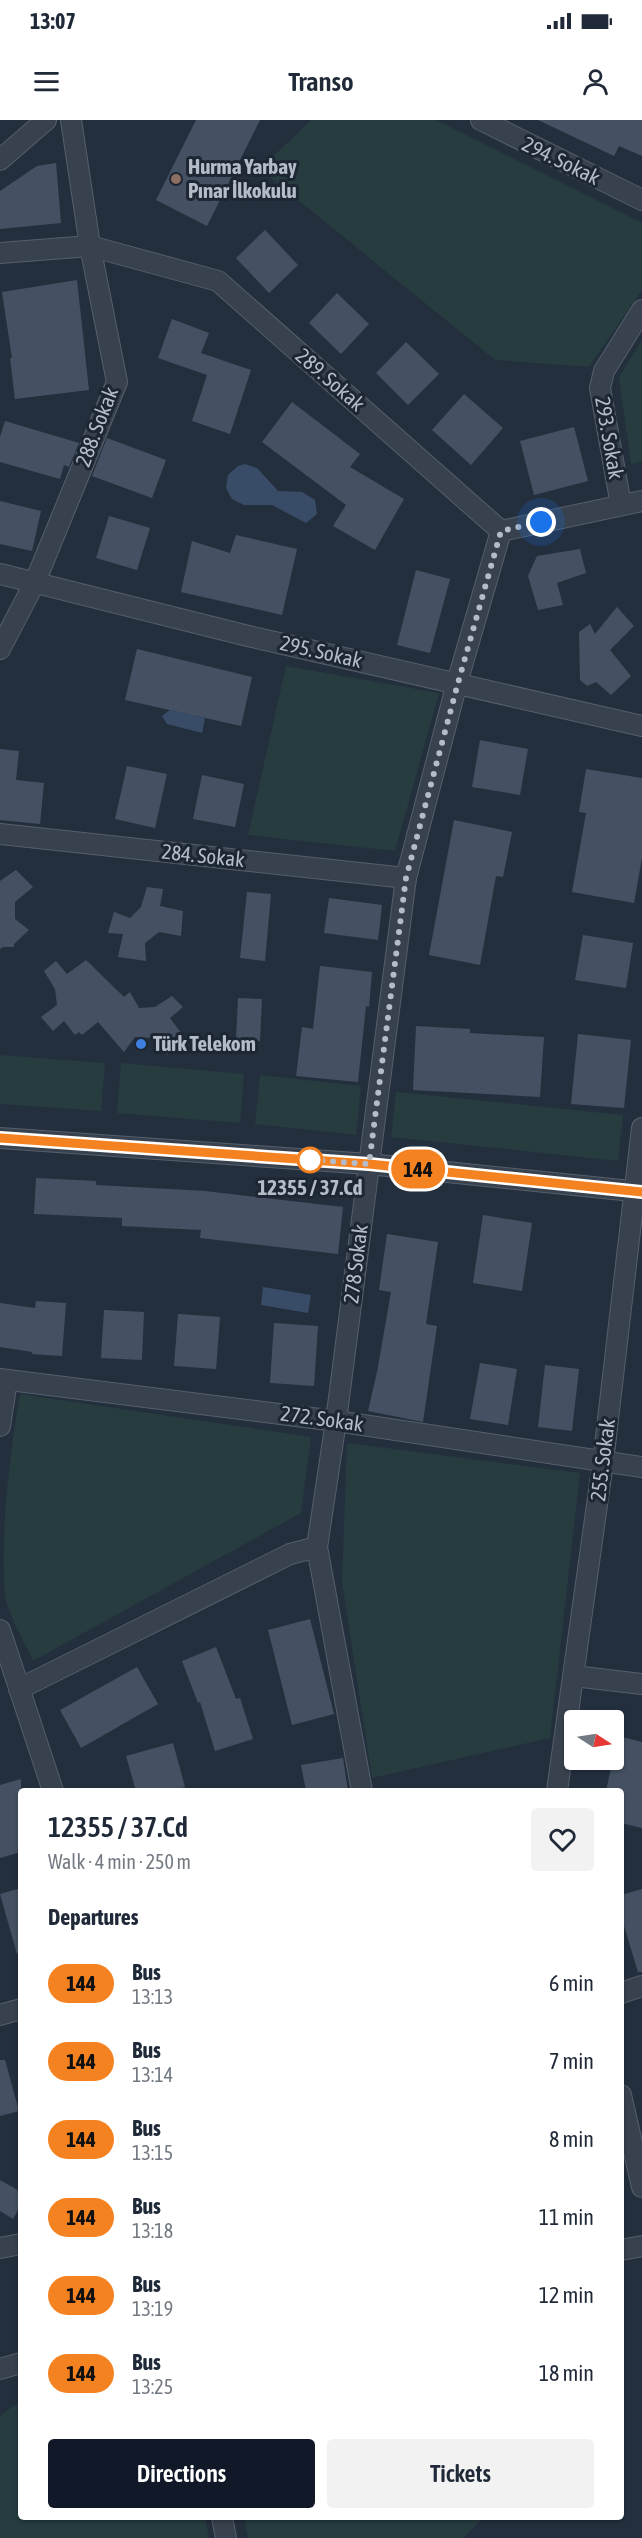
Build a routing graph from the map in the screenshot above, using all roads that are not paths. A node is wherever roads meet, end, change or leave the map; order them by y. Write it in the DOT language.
graph roads {
  1 [pos="46,120"];
  2 [pos="70,120"];
  3 [pos="481,120"];
  4 [pos="518,128"];
  5 [pos="0,160"];
  6 [pos="642,200"];
  7 [pos="90,246"];
  8 [pos="0,253"];
  9 [pos="642,310"];
  10 [pos="642,501"];
  11 [pos="621,505"];
  12 [pos="501,531"];
  13 [pos="0,574"];
  14 [pos="35,582"];
  15 [pos="0,649"];
  16 [pos="458,683"];
  17 [pos="642,726"];
  18 [pos="0,834"];
  19 [pos="406,878"];
  20 [pos="642,1128"];
  21 [pos="0,1138"];
  22 [pos="369,1164"];
  23 [pos="638,1192"];
  24 [pos="3,1379"];
  25 [pos="336,1420"];
  26 [pos="0,1426"];
  27 [pos="603,1462"];
  28 [pos="642,1467"];
  29 [pos="317,1547"];
  30 [pos="0,1630"];
  31 [pos="574,1676"];
  32 [pos="642,1684"];
  33 [pos="19,1689"];
  34 [pos="52,1788"];
  35 [pos="361,1788"];
  36 [pos="557,1788"];
  37 [pos="642,1986"];
  38 [pos="624,1992"];
  39 [pos="18,2009"];
  40 [pos="0,2015"];
  41 [pos="624,2108"];
  42 [pos="642,2187"];
  43 [pos="18,2245"];
  44 [pos="642,2246"];
  45 [pos="0,2248"];
  46 [pos="624,2249"];
  47 [pos="18,2364"];
  48 [pos="0,2369"];
  49 [pos="223,2520"];
  50 [pos="226,2538"];
  1 -- 5 [label="street"];
  2 -- 7 [label="street, 288. Sokak"];
  3 -- 4 [label="street, 294. Sokak"];
  4 -- 6 [label="street, 294. Sokak"];
  7 -- 8 [label="street, 289. Sokak"];
  7 -- 12 [label="street, 289. Sokak"];
  7 -- 14 [label="street, 288. Sokak"];
  9 -- 11 [label="street, 293. Sokak"];
  10 -- 11 [label="street"];
  11 -- 12 [label="street"];
  12 -- 16 [label="street, 278 Sokak"];
  13 -- 14 [label="street, 295. Sokak"];
  14 -- 15 [label="street, 288. Sokak"];
  14 -- 16 [label="street, 295. Sokak"];
  16 -- 17 [label="street, 295. Sokak"];
  16 -- 19 [label="street, 278 Sokak"];
  18 -- 19 [label="street, 284. Sokak"];
  19 -- 22 [label="street, 278 Sokak"];
  20 -- 23 [label="street, 255. Sokak"];
  21 -- 22 [label="street"];
  22 -- 23 [label="street"];
  22 -- 25 [label="street, 278 Sokak"];
  23 -- 27 [label="street, 255. Sokak"];
  24 -- 25 [label="street, 272. Sokak"];
  24 -- 26 [label="street"];
  25 -- 27 [label="street, 272. Sokak"];
  25 -- 29 [label="street, 278 Sokak"];
  27 -- 28 [label="street, 272. Sokak"];
  27 -- 31 [label="street, 255. Sokak"];
  29 -- 33 [label="street"];
  29 -- 35 [label="street, 278 Sokak"];
  30 -- 33 [label="street"];
  31 -- 32 [label="street"];
  31 -- 36 [label="street, 255. Sokak"];
  33 -- 34 [label="street"];
  37 -- 38 [label="street"];
  39 -- 40 [label="street"];
  41 -- 42 [label="street"];
  43 -- 45 [label="street"];
  44 -- 46 [label="street"];
  47 -- 48 [label="street"];
  49 -- 50 [label="street"];
}
